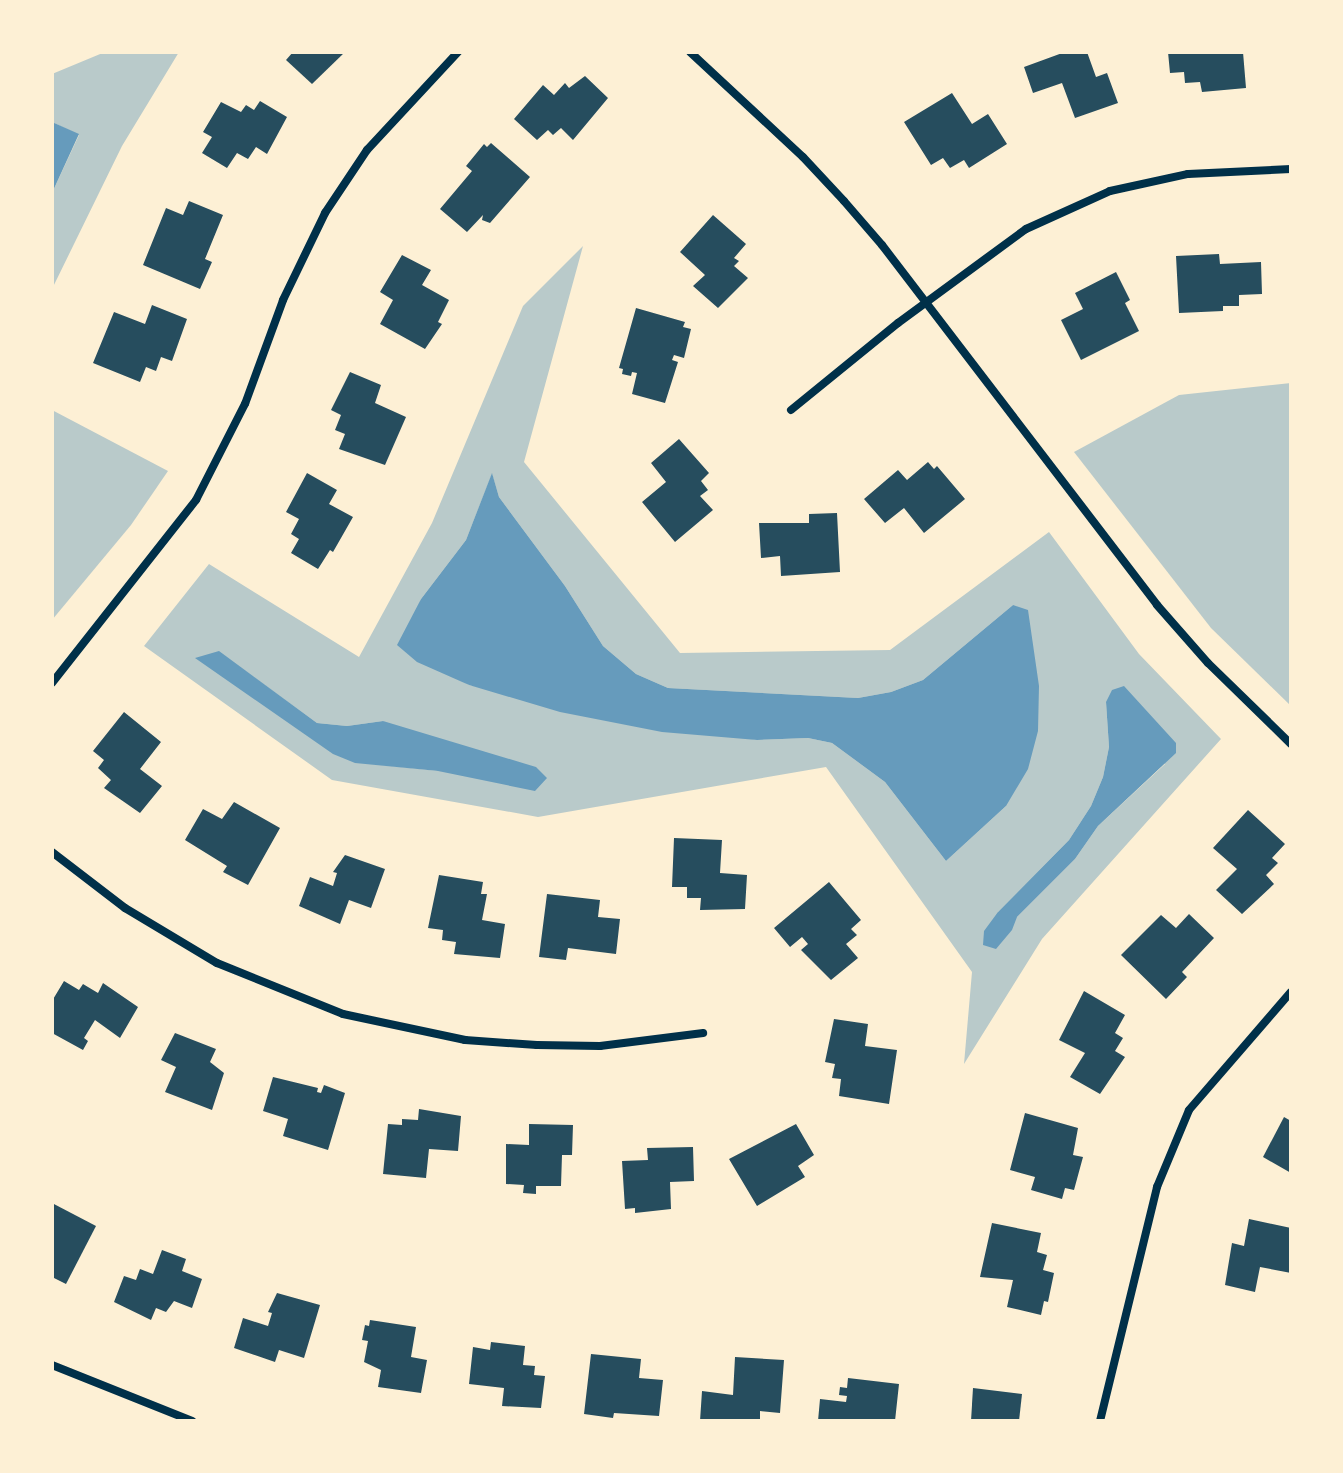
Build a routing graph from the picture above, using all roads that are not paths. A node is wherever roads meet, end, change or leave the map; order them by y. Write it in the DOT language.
graph roads {
  1 [pos="458,52"];
  2 [pos="690,52"];
  3 [pos="1291,169"];
  4 [pos="926,302"];
  5 [pos="791,410"];
  6 [pos="52,683"];
  7 [pos="1291,744"];
  8 [pos="52,852"];
  9 [pos="1291,992"];
  10 [pos="703,1033"];
  11 [pos="52,1365"];
  12 [pos="192,1421"];
  13 [pos="1100,1421"];
  1 -- 6 [label="street"];
  2 -- 4 [label="street"];
  3 -- 4 [label="street"];
  4 -- 5 [label="street"];
  4 -- 7 [label="street"];
  8 -- 10 [label="street"];
  9 -- 13 [label="street"];
  11 -- 12 [label="street"];
}
